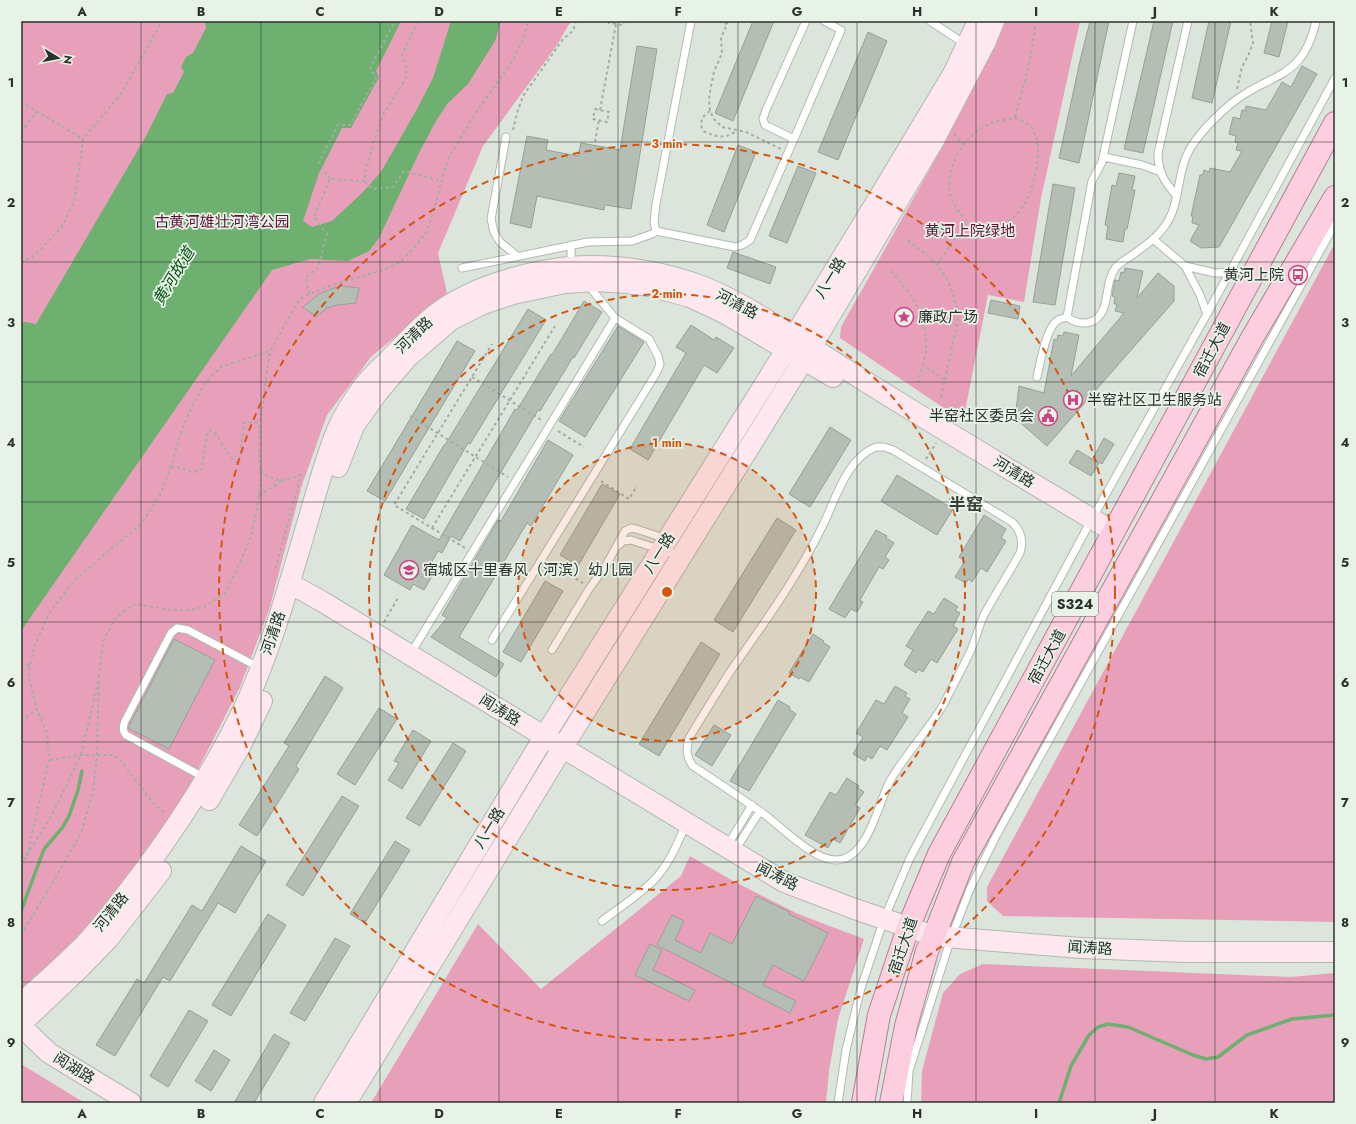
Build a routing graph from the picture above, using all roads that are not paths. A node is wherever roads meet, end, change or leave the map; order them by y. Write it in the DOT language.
graph roads {
  1 [pos="691,21"];
  2 [pos="806,21"];
  3 [pos="824,21"];
  4 [pos="930,21"];
  5 [pos="978,21"];
  6 [pos="994,21"];
  7 [pos="1133,21"];
  8 [pos="1188,21"];
  9 [pos="1316,21"];
  10 [pos="966,45"];
  11 [pos="1335,78"];
  12 [pos="1335,123"];
  13 [pos="506,137"];
  14 [pos="794,139"];
  15 [pos="1104,157"];
  16 [pos="1161,172"];
  17 [pos="1176,195"];
  18 [pos="1335,197"];
  19 [pos="1335,224"];
  20 [pos="656,231"];
  21 [pos="1153,240"];
  22 [pos="571,246"];
  23 [pos="517,256"];
  24 [pos="1185,266"];
  25 [pos="462,268"];
  26 [pos="571,268"];
  27 [pos="1255,271"];
  28 [pos="1229,273"];
  29 [pos="585,281"];
  30 [pos="1207,314"];
  31 [pos="1067,317"];
  32 [pos="615,318"];
  33 [pos="790,343"];
  34 [pos="808,353"];
  35 [pos="1037,377"];
  36 [pos="1089,523"];
  37 [pos="1112,537"];
  38 [pos="664,545"];
  39 [pos="616,548"];
  40 [pos="682,556"];
  41 [pos="295,586"];
  42 [pos="492,640"];
  43 [pos="552,650"];
  44 [pos="410,655"];
  45 [pos="261,668"];
  46 [pos="544,737"];
  47 [pos="563,747"];
  48 [pos="207,779"];
  49 [pos="752,805"];
  50 [pos="760,811"];
  51 [pos="686,823"];
  52 [pos="730,850"];
  53 [pos="884,919"];
  54 [pos="602,922"];
  55 [pos="908,928"];
  56 [pos="942,937"];
  57 [pos="1335,952"];
  58 [pos="21,1003"];
  59 [pos="21,1025"];
  60 [pos="131,1103"];
  61 [pos="324,1103"];
  62 [pos="346,1103"];
  63 [pos="838,1103"];
  64 [pos="863,1103"];
  65 [pos="891,1103"];
  66 [pos="907,1103"];
  1 -- 20 [label="lane"];
  2 -- 14 [label="lane"];
  3 -- 14 [label="lane"];
  4 -- 10 [label="lane"];
  5 -- 10 [label="street, 八一路"];
  6 -- 34 [label="street, 八一路"];
  7 -- 15 [label="lane"];
  8 -- 16 [label="lane"];
  9 -- 17 [label="lane"];
  10 -- 33 [label="street, 八一路"];
  11 -- 28 [label="lane"];
  12 -- 27 [label="main road, 宿迁大道 / S324"];
  13 -- 23 [label="lane"];
  14 -- 20 [label="lane"];
  15 -- 16 [label="lane"];
  15 -- 31 [label="lane"];
  16 -- 17 [label="lane"];
  17 -- 21 [label="lane"];
  18 -- 56 [label="main road, 宿迁大道 / S324"];
  19 -- 56 [label="lane"];
  20 -- 22 [label="lane"];
  21 -- 24 [label="lane"];
  21 -- 31 [label="lane"];
  22 -- 23 [label="lane"];
  22 -- 26 [label="lane"];
  23 -- 25 [label="lane"];
  24 -- 28 [label="lane"];
  24 -- 30 [label="lane"];
  26 -- 33 [label="street, 河清路"];
  26 -- 41 [label="street, 河清路"];
  27 -- 28 [label="lane"];
  27 -- 37 [label="main road, 宿迁大道 / S324"];
  28 -- 30 [label="lane"];
  29 -- 32 [label="lane"];
  29 -- 33 [label="street, 河清路"];
  29 -- 41 [label="street, 河清路"];
  30 -- 36 [label="lane"];
  31 -- 35 [label="lane"];
  32 -- 42 [label="lane"];
  32 -- 44 [label="lane"];
  33 -- 34 [label="street, 河清路"];
  33 -- 38 [label="street, 八一路"];
  34 -- 36 [label="street, 河清路"];
  34 -- 36 [label="street, 河清路"];
  34 -- 40 [label="street, 八一路"];
  36 -- 37 [label="street, 河清路"];
  36 -- 53 [label="lane"];
  37 -- 55 [label="main road, 宿迁大道 / S324"];
  38 -- 39 [label="lane"];
  38 -- 39 [label="lane"];
  38 -- 40 [label="lane"];
  38 -- 40 [label="lane"];
  38 -- 46 [label="street, 八一路"];
  39 -- 43 [label="lane"];
  40 -- 47 [label="street, 八一路"];
  41 -- 44 [label="street, 闻涛路"];
  41 -- 45 [label="street, 河清路"];
  41 -- 59 [label="street, 河清路"];
  44 -- 46 [label="street, 闻涛路"];
  45 -- 48 [label="street, 河清路"];
  45 -- 48 [label="lane"];
  46 -- 47 [label="street, 闻涛路"];
  46 -- 61 [label="street, 八一路"];
  47 -- 51 [label="street, 闻涛路"];
  47 -- 62 [label="street, 八一路"];
  48 -- 58 [label="street, 河清路"];
  49 -- 50 [label="lane"];
  49 -- 50 [label="lane"];
  49 -- 52 [label="lane"];
  50 -- 52 [label="lane"];
  51 -- 52 [label="street, 闻涛路"];
  51 -- 54 [label="lane"];
  52 -- 53 [label="street, 闻涛路"];
  53 -- 55 [label="street, 闻涛路"];
  53 -- 63 [label="lane"];
  55 -- 56 [label="street, 闻涛路"];
  55 -- 64 [label="main road, 宿迁大道 / S324"];
  56 -- 57 [label="street, 闻涛路"];
  56 -- 65 [label="main road, 宿迁大道 / S324"];
  56 -- 66 [label="lane"];
  59 -- 60 [label="street, 阅湖路"];
}
